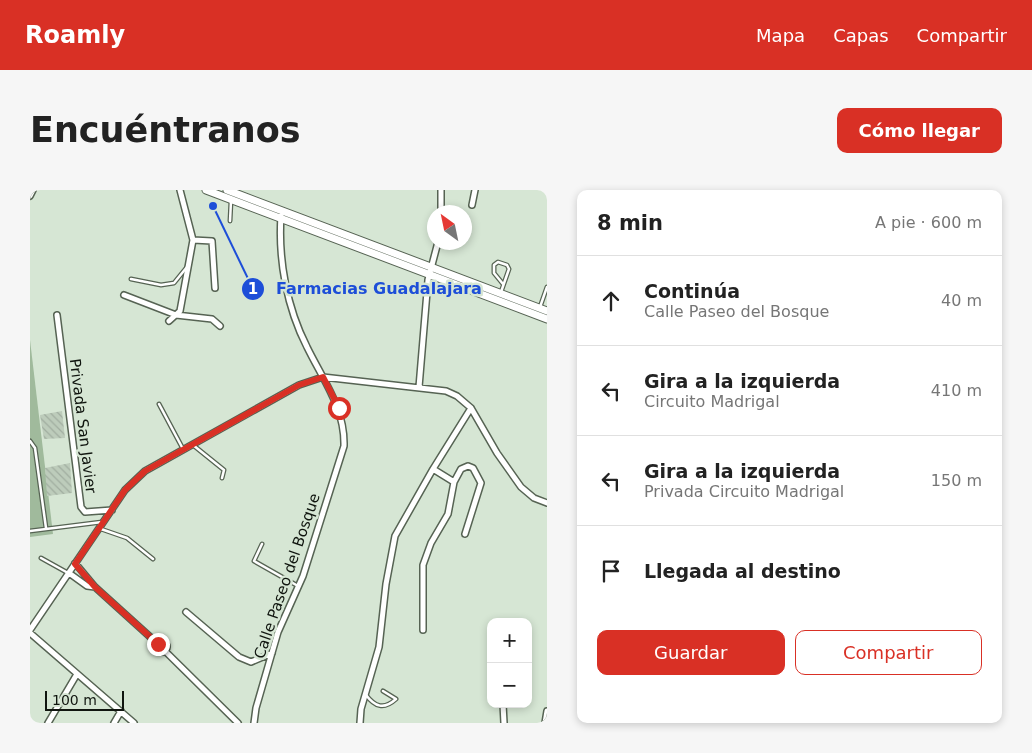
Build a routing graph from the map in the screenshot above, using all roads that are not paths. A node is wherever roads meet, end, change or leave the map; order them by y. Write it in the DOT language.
graph roads {
  1 [pos="33,190"];
  2 [pos="180,190"];
  3 [pos="206,190"];
  4 [pos="227,190"];
  5 [pos="440,190"];
  6 [pos="475,190"];
  7 [pos="30,196"];
  8 [pos="231,199"];
  9 [pos="441,205"];
  10 [pos="472,205"];
  11 [pos="281,215"];
  12 [pos="230,221"];
  13 [pos="192,240"];
  14 [pos="436,250"];
  15 [pos="188,266"];
  16 [pos="430,271"];
  17 [pos="131,279"];
  18 [pos="504,284"];
  19 [pos="547,287"];
  20 [pos="215,288"];
  21 [pos="501,294"];
  22 [pos="124,295"];
  23 [pos="543,310"];
  24 [pos="57,315"];
  25 [pos="176,315"];
  26 [pos="547,319"];
  27 [pos="169,321"];
  28 [pos="220,326"];
  29 [pos="323,377"];
  30 [pos="419,387"];
  31 [pos="159,404"];
  32 [pos="471,408"];
  33 [pos="30,442"];
  34 [pos="193,444"];
  35 [pos="184,450"];
  36 [pos="432,469"];
  37 [pos="222,478"];
  38 [pos="454,482"];
  39 [pos="547,504"];
  40 [pos="112,510"];
  41 [pos="103,522"];
  42 [pos="46,528"];
  43 [pos="99,528"];
  44 [pos="30,531"];
  45 [pos="465,534"];
  46 [pos="262,544"];
  47 [pos="41,558"];
  48 [pos="153,559"];
  49 [pos="75,564"];
  50 [pos="68,573"];
  51 [pos="299,586"];
  52 [pos="95,587"];
  53 [pos="186,612"];
  54 [pos="30,618"];
  55 [pos="36,622"];
  56 [pos="423,630"];
  57 [pos="30,631"];
  58 [pos="272,653"];
  59 [pos="77,674"];
  60 [pos="383,691"];
  61 [pos="366,696"];
  62 [pos="503,708"];
  63 [pos="547,710"];
  64 [pos="121,712"];
  65 [pos="48,723"];
  66 [pos="114,723"];
  67 [pos="134,723"];
  68 [pos="238,723"];
  69 [pos="254,723"];
  70 [pos="360,723"];
  71 [pos="504,723"];
  72 [pos="545,723"];
  1 -- 7 [label="street"];
  2 -- 13 [label="street"];
  3 -- 8 [label="main road"];
  4 -- 11 [label="main road"];
  5 -- 9 [label="street"];
  6 -- 10 [label="street"];
  8 -- 11 [label="main road"];
  8 -- 12 [label="lane"];
  11 -- 16 [label="main road"];
  11 -- 29 [label="street, Calle Paseo del Bosque"];
  13 -- 15 [label="street"];
  13 -- 20 [label="street"];
  14 -- 16 [label="street"];
  15 -- 17 [label="lane"];
  15 -- 25 [label="street"];
  16 -- 21 [label="main road"];
  16 -- 26 [label="main road"];
  16 -- 30 [label="street"];
  18 -- 18 [label="lane"];
  18 -- 21 [label="lane"];
  19 -- 23 [label="lane"];
  21 -- 23 [label="main road"];
  22 -- 25 [label="street"];
  24 -- 40 [label="street, Privada San Javier"];
  25 -- 27 [label="street"];
  25 -- 28 [label="street"];
  29 -- 30 [label="street"];
  29 -- 34 [label="street"];
  29 -- 51 [label="street, Calle Paseo del Bosque"];
  30 -- 32 [label="street"];
  31 -- 35 [label="lane"];
  32 -- 36 [label="street"];
  32 -- 39 [label="street"];
  33 -- 42 [label="lane"];
  34 -- 35 [label="street"];
  34 -- 37 [label="lane"];
  35 -- 40 [label="street"];
  36 -- 38 [label="street"];
  36 -- 61 [label="street"];
  38 -- 45 [label="street"];
  38 -- 56 [label="street"];
  40 -- 41 [label="street"];
  41 -- 42 [label="lane"];
  41 -- 43 [label="street"];
  42 -- 44 [label="lane"];
  43 -- 48 [label="lane"];
  43 -- 49 [label="street"];
  46 -- 51 [label="lane"];
  47 -- 50 [label="lane"];
  49 -- 50 [label="street"];
  49 -- 52 [label="street"];
  50 -- 52 [label="street"];
  50 -- 55 [label="street"];
  51 -- 58 [label="street, Calle Paseo del Bosque"];
  52 -- 68 [label="street"];
  53 -- 58 [label="street"];
  54 -- 55 [label="street"];
  55 -- 57 [label="street"];
  57 -- 59 [label="street"];
  58 -- 69 [label="street, Calle Paseo del Bosque"];
  59 -- 64 [label="street"];
  59 -- 65 [label="street"];
  60 -- 61 [label="lane"];
  61 -- 70 [label="street"];
  62 -- 71 [label="street"];
  63 -- 72 [label="street"];
  64 -- 66 [label="street"];
  64 -- 67 [label="street"];
}
